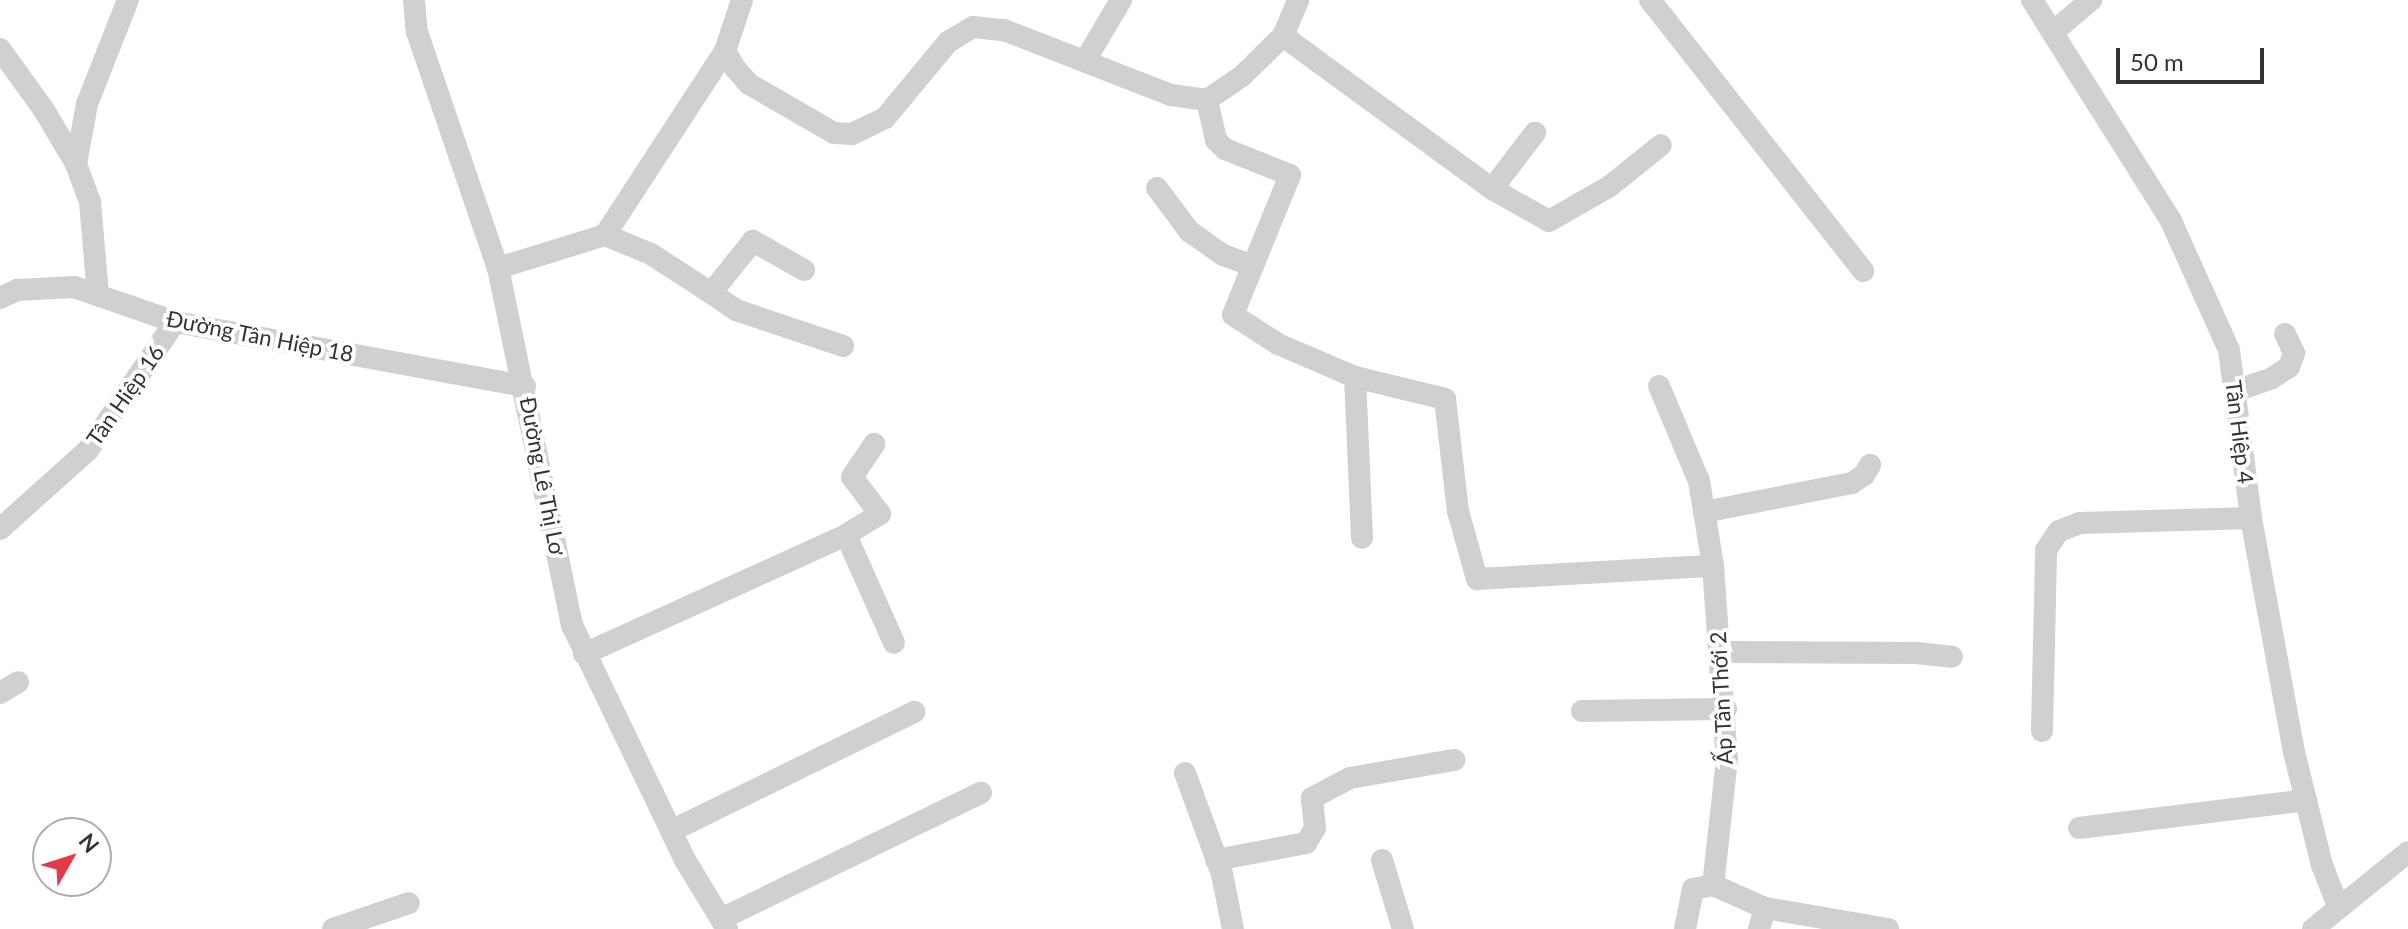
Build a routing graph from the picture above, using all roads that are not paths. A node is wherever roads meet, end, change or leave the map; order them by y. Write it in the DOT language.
graph roads {
  1 [pos="414,0"];
  2 [pos="742,0"];
  3 [pos="1121,0"];
  4 [pos="1298,0"];
  5 [pos="1650,0"];
  6 [pos="2032,0"];
  7 [pos="2091,0"];
  8 [pos="123,2"];
  9 [pos="2053,32"];
  10 [pos="1283,36"];
  11 [pos="0,49"];
  12 [pos="725,51"];
  13 [pos="1085,61"];
  14 [pos="1207,100"];
  15 [pos="1535,133"];
  16 [pos="1661,145"];
  17 [pos="76,164"];
  18 [pos="1157,188"];
  19 [pos="1492,189"];
  20 [pos="605,235"];
  21 [pos="1253,266"];
  22 [pos="498,268"];
  23 [pos="804,270"];
  24 [pos="1863,271"];
  25 [pos="711,293"];
  26 [pos="98,295"];
  27 [pos="0,298"];
  28 [pos="175,322"];
  29 [pos="2285,334"];
  30 [pos="843,346"];
  31 [pos="1355,377"];
  32 [pos="525,386"];
  33 [pos="1659,386"];
  34 [pos="2235,391"];
  35 [pos="874,444"];
  36 [pos="1870,465"];
  37 [pos="1704,512"];
  38 [pos="2251,518"];
  39 [pos="0,529"];
  40 [pos="846,535"];
  41 [pos="1362,538"];
  42 [pos="1713,566"];
  43 [pos="894,643"];
  44 [pos="1721,652"];
  45 [pos="584,654"];
  46 [pos="1952,657"];
  47 [pos="1726,709"];
  48 [pos="1582,711"];
  49 [pos="914,712"];
  50 [pos="2042,731"];
  51 [pos="1454,760"];
  52 [pos="1185,773"];
  53 [pos="981,793"];
  54 [pos="2306,800"];
  55 [pos="2079,828"];
  56 [pos="671,831"];
  57 [pos="2408,852"];
  58 [pos="1216,860"];
  59 [pos="1382,860"];
  60 [pos="1713,885"];
  61 [pos="409,903"];
  62 [pos="2338,906"];
  63 [pos="1762,919"];
  64 [pos="724,924"];
  65 [pos="333,929"];
  66 [pos="1233,929"];
  67 [pos="1403,929"];
  68 [pos="1685,929"];
  69 [pos="1888,929"];
  70 [pos="2313,929"];
  1 -- 22 [label="street, Đường Lê Thị Lơ"];
  2 -- 12 [label="street"];
  3 -- 13 [label="street"];
  4 -- 10 [label="street"];
  5 -- 24 [label="street"];
  6 -- 9 [label="street, Tân Hiệp 4"];
  7 -- 9 [label="street"];
  8 -- 17 [label="street"];
  9 -- 34 [label="street, Tân Hiệp 4"];
  10 -- 14 [label="street"];
  10 -- 19 [label="street"];
  11 -- 17 [label="street"];
  12 -- 13 [label="street"];
  12 -- 20 [label="street"];
  13 -- 14 [label="street"];
  14 -- 21 [label="street"];
  15 -- 19 [label="street"];
  16 -- 19 [label="street"];
  17 -- 26 [label="street"];
  18 -- 21 [label="street"];
  20 -- 22 [label="street"];
  20 -- 25 [label="street"];
  21 -- 31 [label="street"];
  22 -- 32 [label="street, Đường Lê Thị Lơ"];
  23 -- 25 [label="street"];
  25 -- 30 [label="street"];
  26 -- 27 [label="street, Đường Tân Hiệp 18"];
  26 -- 28 [label="street, Đường Tân Hiệp 18"];
  28 -- 32 [label="street, Đường Tân Hiệp 18"];
  28 -- 39 [label="street, Tân Hiệp 16"];
  29 -- 34 [label="street"];
  31 -- 41 [label="street"];
  31 -- 42 [label="street"];
  32 -- 45 [label="street, Đường Lê Thị Lơ"];
  33 -- 37 [label="street, Ấp Tân Thới 2"];
  34 -- 38 [label="street, Tân Hiệp 4"];
  35 -- 40 [label="street"];
  36 -- 37 [label="street"];
  37 -- 42 [label="street, Ấp Tân Thới 2"];
  38 -- 50 [label="street"];
  38 -- 54 [label="street, Tân Hiệp 4"];
  40 -- 43 [label="street"];
  40 -- 45 [label="street"];
  42 -- 44 [label="street, Ấp Tân Thới 2"];
  44 -- 46 [label="street"];
  44 -- 47 [label="street, Ấp Tân Thới 2"];
  45 -- 56 [label="street, Đường Lê Thị Lơ"];
  47 -- 48 [label="street"];
  47 -- 60 [label="street, Ấp Tân Thới 2"];
  49 -- 56 [label="street"];
  51 -- 58 [label="street"];
  52 -- 58 [label="street"];
  53 -- 64 [label="street"];
  54 -- 55 [label="street"];
  54 -- 62 [label="street, Tân Hiệp 4"];
  56 -- 64 [label="street, Đường Lê Thị Lơ"];
  57 -- 62 [label="street"];
  58 -- 66 [label="street"];
  59 -- 67 [label="street"];
  60 -- 63 [label="street"];
  60 -- 68 [label="street"];
  61 -- 65 [label="street"];
  62 -- 70 [label="street"];
  63 -- 69 [label="street"];
}
